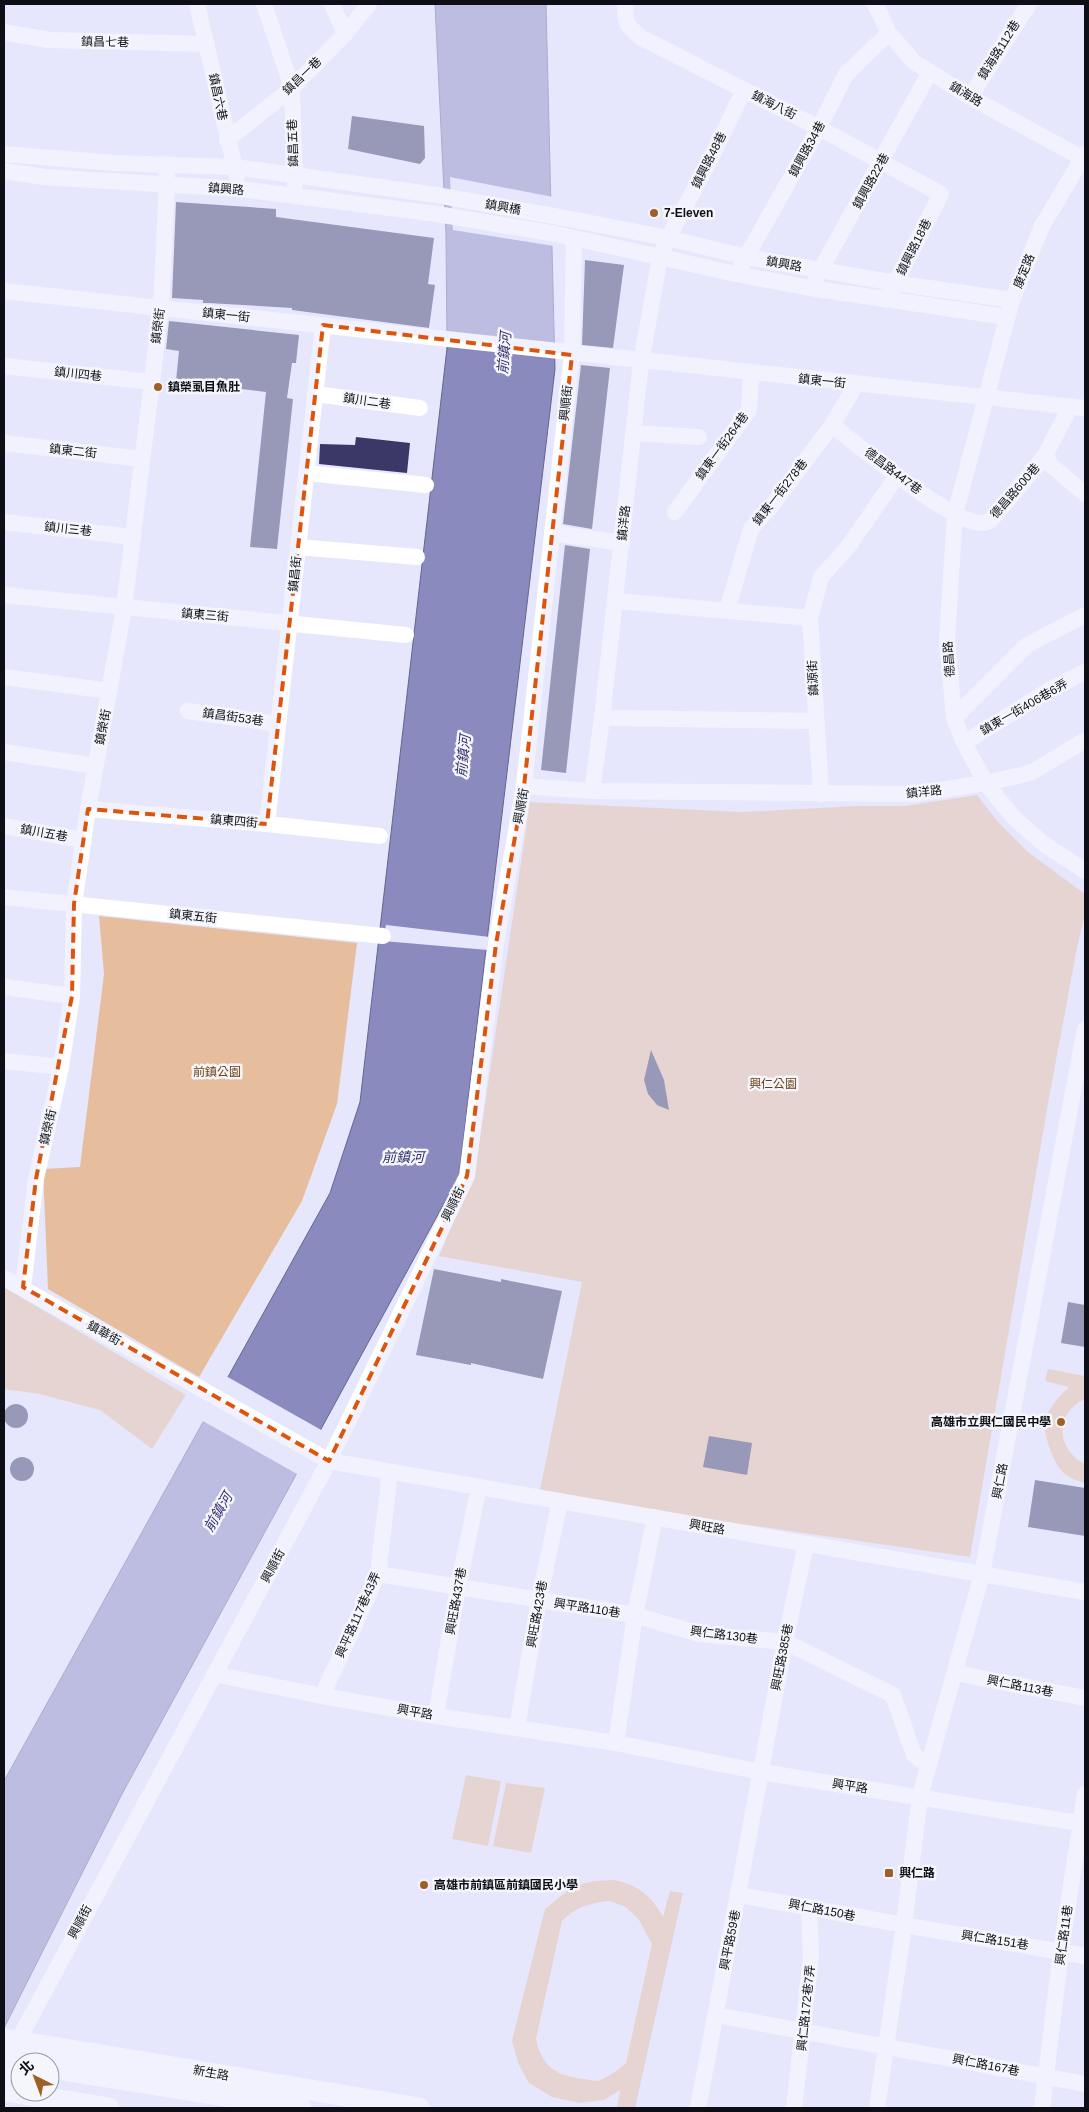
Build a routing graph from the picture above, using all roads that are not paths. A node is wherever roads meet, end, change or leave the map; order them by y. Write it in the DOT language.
graph roads {
  1 [pos="196,4"];
  2 [pos="264,4"];
  3 [pos="332,4"];
  4 [pos="369,4"];
  5 [pos="626,4"];
  6 [pos="875,4"];
  7 [pos="1029,4"];
  8 [pos="4,32"];
  9 [pos="889,33"];
  10 [pos="345,34"];
  11 [pos="207,44"];
  12 [pos="930,72"];
  13 [pos="292,88"];
  14 [pos="744,90"];
  15 [pos="970,97"];
  16 [pos="819,128"];
  17 [pos="227,140"];
  18 [pos="4,154"];
  19 [pos="1084,156"];
  20 [pos="882,162"];
  21 [pos="166,164"];
  22 [pos="234,167"];
  23 [pos="4,172"];
  24 [pos="294,175"];
  25 [pos="167,184"];
  26 [pos="240,189"];
  27 [pos="941,194"];
  28 [pos="296,196"];
  29 [pos="448,198"];
  30 [pos="448,217"];
  31 [pos="559,217"];
  32 [pos="556,234"];
  33 [pos="574,238"];
  34 [pos="668,238"];
  35 [pos="660,257"];
  36 [pos="746,257"];
  37 [pos="820,271"];
  38 [pos="736,274"];
  39 [pos="895,283"];
  40 [pos="810,288"];
  41 [pos="4,291"];
  42 [pos="887,300"];
  43 [pos="1012,300"];
  44 [pos="161,308"];
  45 [pos="1008,317"];
  46 [pos="322,325"];
  47 [pos="565,354"];
  48 [pos="641,362"];
  49 [pos="4,366"];
  50 [pos="751,374"];
  51 [pos="151,382"];
  52 [pos="856,384"];
  53 [pos="315,394"];
  54 [pos="986,398"];
  55 [pos="420,408"];
  56 [pos="1078,408"];
  57 [pos="832,425"];
  58 [pos="634,433"];
  59 [pos="699,438"];
  60 [pos="4,443"];
  61 [pos="1045,456"];
  62 [pos="142,459"];
  63 [pos="306,473"];
  64 [pos="897,476"];
  65 [pos="426,485"];
  66 [pos="1085,494"];
  67 [pos="674,512"];
  68 [pos="956,514"];
  69 [pos="4,522"];
  70 [pos="552,533"];
  71 [pos="133,536"];
  72 [pos="622,543"];
  73 [pos="298,547"];
  74 [pos="416,557"];
  75 [pos="4,595"];
  76 [pos="616,601"];
  77 [pos="124,608"];
  78 [pos="727,610"];
  79 [pos="1085,615"];
  80 [pos="810,618"];
  81 [pos="289,623"];
  82 [pos="406,636"];
  83 [pos="1085,672"];
  84 [pos="4,677"];
  85 [pos="110,690"];
  86 [pos="188,711"];
  87 [pos="602,718"];
  88 [pos="954,718"];
  89 [pos="815,721"];
  90 [pos="278,724"];
  91 [pos="1085,740"];
  92 [pos="964,743"];
  93 [pos="4,752"];
  94 [pos="96,766"];
  95 [pos="986,784"];
  96 [pos="524,786"];
  97 [pos="592,790"];
  98 [pos="821,794"];
  99 [pos="88,809"];
  100 [pos="267,824"];
  101 [pos="4,826"];
  102 [pos="380,836"];
  103 [pos="83,840"];
  104 [pos="1084,868"];
  105 [pos="4,897"];
  106 [pos="74,904"];
  107 [pos="383,936"];
  108 [pos="4,987"];
  109 [pos="72,996"];
  110 [pos="1085,1029"];
  111 [pos="4,1061"];
  112 [pos="61,1068"];
  113 [pos="4,1278"];
  114 [pos="23,1288"];
  115 [pos="329,1461"];
  116 [pos="390,1472"];
  117 [pos="479,1487"];
  118 [pos="560,1501"];
  119 [pos="655,1517"];
  120 [pos="806,1544"];
  121 [pos="378,1574"];
  122 [pos="982,1574"];
  123 [pos="458,1587"];
  124 [pos="1085,1592"];
  125 [pos="539,1600"];
  126 [pos="635,1615"];
  127 [pos="784,1642"];
  128 [pos="955,1673"];
  129 [pos="214,1674"];
  130 [pos="322,1696"];
  131 [pos="1085,1698"];
  132 [pos="436,1716"];
  133 [pos="517,1728"];
  134 [pos="616,1743"];
  135 [pos="928,1766"];
  136 [pos="761,1772"];
  137 [pos="1085,1794"];
  138 [pos="920,1796"];
  139 [pos="1083,1823"];
  140 [pos="739,1894"];
  141 [pos="808,1908"];
  142 [pos="904,1926"];
  143 [pos="1061,1952"];
  144 [pos="1085,1956"];
  145 [pos="716,2015"];
  146 [pos="804,2030"];
  147 [pos="10,2039"];
  148 [pos="886,2046"];
  149 [pos="8,2066"];
  150 [pos="60,2070"];
  151 [pos="1047,2077"];
  152 [pos="1085,2084"];
  153 [pos="60,2085"];
  154 [pos="4,2091"];
  155 [pos="109,2108"];
  156 [pos="208,2108"];
  157 [pos="301,2108"];
  158 [pos="419,2108"];
  159 [pos="698,2108"];
  160 [pos="794,2108"];
  161 [pos="877,2108"];
  162 [pos="1042,2108"];
  1 -- 11 [label="street, 鎮昌六巷"];
  2 -- 13 [label="street, 鎮昌五巷"];
  3 -- 10 [label="street"];
  4 -- 10 [label="street, 鎮昌一巷"];
  5 -- 14 [label="street, 鎮海八街"];
  6 -- 9 [label="street, 鎮海路"];
  7 -- 15 [label="street, 鎮海路112巷"];
  8 -- 11 [label="street, 鎮昌七巷"];
  9 -- 12 [label="street, 鎮海路"];
  9 -- 16 [label="street, 鎮興路34巷"];
  10 -- 13 [label="street, 鎮昌一巷"];
  11 -- 17 [label="street, 鎮昌六巷"];
  12 -- 15 [label="street, 鎮海路"];
  12 -- 20 [label="street, 鎮興路22巷"];
  13 -- 17 [label="street, 鎮昌一巷"];
  13 -- 24 [label="street, 鎮昌五巷"];
  14 -- 16 [label="street, 鎮海八街"];
  14 -- 34 [label="street, 鎮興路48巷"];
  15 -- 19 [label="street, 鎮海路"];
  16 -- 20 [label="street, 鎮海八街"];
  16 -- 36 [label="street, 鎮興路34巷"];
  17 -- 22 [label="street, 鎮昌六巷"];
  18 -- 21 [label="street, 鎮興路"];
  19 -- 43 [label="street, 康定路"];
  20 -- 27 [label="street, 鎮海八街"];
  20 -- 37 [label="street, 鎮興路22巷"];
  21 -- 22 [label="street, 鎮興路"];
  21 -- 25 [label="street, 鎮榮街"];
  22 -- 24 [label="street, 鎮興路"];
  22 -- 26 [label="street, 鎮昌六巷"];
  23 -- 25 [label="street, 鎮興路"];
  24 -- 28 [label="street, 鎮昌五巷"];
  24 -- 29 [label="street, 鎮興路"];
  25 -- 26 [label="street, 鎮興路"];
  25 -- 44 [label="street, 鎮榮街"];
  26 -- 28 [label="street, 鎮興路"];
  27 -- 39 [label="street, 鎮興路18巷"];
  28 -- 30 [label="street, 鎮興路"];
  29 -- 31 [label="street, 鎮興橋"];
  30 -- 32 [label="street, 鎮興橋"];
  31 -- 34 [label="street, 鎮興路"];
  32 -- 33 [label="street, 鎮興路"];
  33 -- 35 [label="street, 鎮興路"];
  33 -- 47 [label="street, 興順街"];
  34 -- 35 [label="street, 鎮興路48巷"];
  34 -- 36 [label="street, 鎮興路"];
  35 -- 38 [label="street, 鎮興路"];
  35 -- 48 [label="street, 鎮洋路"];
  36 -- 37 [label="street, 鎮興路"];
  36 -- 38 [label="street, 鎮興路34巷"];
  37 -- 39 [label="street, 鎮興路"];
  37 -- 40 [label="street, 鎮興路22巷"];
  38 -- 40 [label="street, 鎮興路"];
  39 -- 42 [label="street, 鎮興路18巷"];
  39 -- 43 [label="street, 鎮興路"];
  40 -- 42 [label="street, 鎮興路"];
  41 -- 44 [label="street, 鎮東一街"];
  42 -- 45 [label="street, 鎮興路"];
  43 -- 45 [label="street, 康定路"];
  44 -- 46 [label="street, 鎮東一街"];
  44 -- 51 [label="street, 鎮榮街"];
  45 -- 54 [label="street, 康定路"];
  46 -- 47 [label="street, 鎮東一街"];
  46 -- 53 [label="street, 鎮昌街"];
  47 -- 48 [label="street, 鎮東一街"];
  47 -- 70 [label="street, 興順街"];
  48 -- 50 [label="street, 鎮東一街"];
  48 -- 58 [label="street, 鎮洋路"];
  49 -- 51 [label="street, 鎮川四巷"];
  50 -- 52 [label="street, 鎮東一街"];
  50 -- 67 [label="street, 鎮東一街264巷"];
  51 -- 62 [label="street, 鎮榮街"];
  52 -- 54 [label="street, 鎮東一街"];
  52 -- 57 [label="street, 鎮東一街278巷"];
  53 -- 55 [label="street, 鎮川二巷"];
  53 -- 63 [label="street, 鎮昌街"];
  54 -- 56 [label="street, 鎮東一街"];
  54 -- 68 [label="street, 德昌路"];
  56 -- 61 [label="street, 德昌路600巷"];
  57 -- 64 [label="street, 德昌路447巷"];
  57 -- 78 [label="street, 鎮東一街278巷"];
  58 -- 59 [label="street"];
  58 -- 72 [label="street, 鎮洋路"];
  60 -- 62 [label="street, 鎮東二街"];
  61 -- 66 [label="street"];
  61 -- 68 [label="street, 德昌路600巷"];
  62 -- 71 [label="street, 鎮榮街"];
  63 -- 65 [label="street"];
  63 -- 73 [label="street, 鎮昌街"];
  64 -- 68 [label="street, 德昌路447巷"];
  64 -- 80 [label="street, 鎮源街"];
  68 -- 88 [label="street, 德昌路"];
  69 -- 71 [label="street, 鎮川三巷"];
  70 -- 72 [label="street"];
  70 -- 96 [label="street, 興順街"];
  71 -- 77 [label="street, 鎮榮街"];
  72 -- 76 [label="street, 鎮洋路"];
  73 -- 74 [label="street"];
  73 -- 81 [label="street, 鎮昌街"];
  75 -- 77 [label="street, 鎮東三街"];
  76 -- 78 [label="street"];
  76 -- 87 [label="street, 鎮洋路"];
  77 -- 81 [label="street, 鎮東三街"];
  77 -- 85 [label="street, 鎮榮街"];
  78 -- 80 [label="street"];
  79 -- 88 [label="street"];
  80 -- 89 [label="street, 鎮源街"];
  81 -- 82 [label="street, 鎮東三街"];
  81 -- 90 [label="street, 鎮昌街"];
  83 -- 92 [label="street, 鎮東一街406巷6弄"];
  84 -- 85 [label="street"];
  85 -- 94 [label="street, 鎮榮街"];
  86 -- 90 [label="street, 鎮昌街53巷"];
  87 -- 89 [label="street"];
  87 -- 97 [label="street, 鎮洋路"];
  88 -- 92 [label="street, 德昌路"];
  89 -- 98 [label="street, 鎮源街"];
  90 -- 100 [label="street, 鎮昌街"];
  91 -- 95 [label="street, 鎮洋路"];
  92 -- 95 [label="street, 德昌路"];
  93 -- 94 [label="street"];
  94 -- 99 [label="street, 鎮榮街"];
  95 -- 98 [label="street, 鎮洋路"];
  95 -- 104 [label="street, 德昌路"];
  96 -- 97 [label="street, 鎮洋路"];
  96 -- 115 [label="street, 興順街"];
  97 -- 98 [label="street, 鎮洋路"];
  99 -- 100 [label="street, 鎮東四街"];
  99 -- 103 [label="street, 鎮榮街"];
  100 -- 102 [label="street, 鎮東四街"];
  101 -- 103 [label="street, 鎮川五巷"];
  103 -- 106 [label="street, 鎮榮街"];
  105 -- 106 [label="street, 鎮東五街"];
  106 -- 107 [label="street, 鎮東五街"];
  106 -- 109 [label="street, 鎮榮街"];
  108 -- 109 [label="street"];
  109 -- 112 [label="street, 鎮榮街"];
  110 -- 122 [label="street, 興仁路"];
  111 -- 112 [label="street"];
  112 -- 114 [label="street, 鎮榮街"];
  113 -- 114 [label="street, 鎮華街"];
  114 -- 115 [label="street, 鎮華街"];
  115 -- 116 [label="street, 興旺路"];
  115 -- 129 [label="street, 興順街"];
  116 -- 117 [label="street, 興旺路"];
  116 -- 121 [label="street, 興平路117巷43弄"];
  117 -- 118 [label="street, 興旺路"];
  117 -- 123 [label="street, 興旺路437巷"];
  118 -- 119 [label="street, 興旺路"];
  118 -- 125 [label="street, 興旺路423巷"];
  119 -- 120 [label="street, 興旺路"];
  119 -- 126 [label="street"];
  120 -- 122 [label="street, 興旺路"];
  120 -- 127 [label="street, 興旺路385巷"];
  121 -- 123 [label="street, 興平路110巷"];
  121 -- 130 [label="street, 興平路117巷43弄"];
  122 -- 124 [label="street, 興旺路"];
  122 -- 128 [label="street, 興仁路"];
  123 -- 125 [label="street, 興平路110巷"];
  123 -- 132 [label="street, 興旺路437巷"];
  125 -- 126 [label="street, 興平路110巷"];
  125 -- 133 [label="street, 興旺路423巷"];
  126 -- 127 [label="street, 興仁路130巷"];
  126 -- 134 [label="street"];
  127 -- 135 [label="street"];
  127 -- 136 [label="street, 興旺路385巷"];
  128 -- 131 [label="street, 興仁路113巷"];
  128 -- 135 [label="street, 興仁路"];
  129 -- 130 [label="street, 興平路"];
  129 -- 147 [label="street, 興順街"];
  130 -- 132 [label="street, 興平路"];
  132 -- 133 [label="street, 興平路"];
  133 -- 134 [label="street, 興平路"];
  134 -- 136 [label="street, 興平路"];
  135 -- 138 [label="street, 興仁路"];
  136 -- 138 [label="street, 興平路"];
  136 -- 140 [label="street, 興平路59巷"];
  137 -- 139 [label="street, 興仁路11巷"];
  138 -- 139 [label="street, 興平路"];
  138 -- 142 [label="street, 興仁路"];
  139 -- 143 [label="street, 興仁路11巷"];
  140 -- 141 [label="street, 興仁路150巷"];
  140 -- 145 [label="street, 興平路59巷"];
  141 -- 142 [label="street, 興仁路150巷"];
  141 -- 146 [label="street, 興仁路172巷7弄"];
  142 -- 143 [label="street, 興仁路151巷"];
  142 -- 148 [label="street, 興仁路"];
  143 -- 144 [label="street, 興仁路151巷"];
  143 -- 151 [label="street, 興仁路11巷"];
  145 -- 146 [label="street, 興仁路167巷"];
  145 -- 159 [label="street, 興平路59巷"];
  146 -- 148 [label="street, 興仁路167巷"];
  146 -- 160 [label="street, 興仁路172巷7弄"];
  147 -- 149 [label="street, 興順街"];
  147 -- 158 [label="street, 新生路"];
  148 -- 151 [label="street, 興仁路167巷"];
  148 -- 161 [label="street, 興仁路"];
  150 -- 157 [label="street, 新生路"];
  151 -- 152 [label="street, 興仁路167巷"];
  151 -- 162 [label="street, 興仁路11巷"];
  153 -- 156 [label="street"];
  154 -- 155 [label="street"];
}
